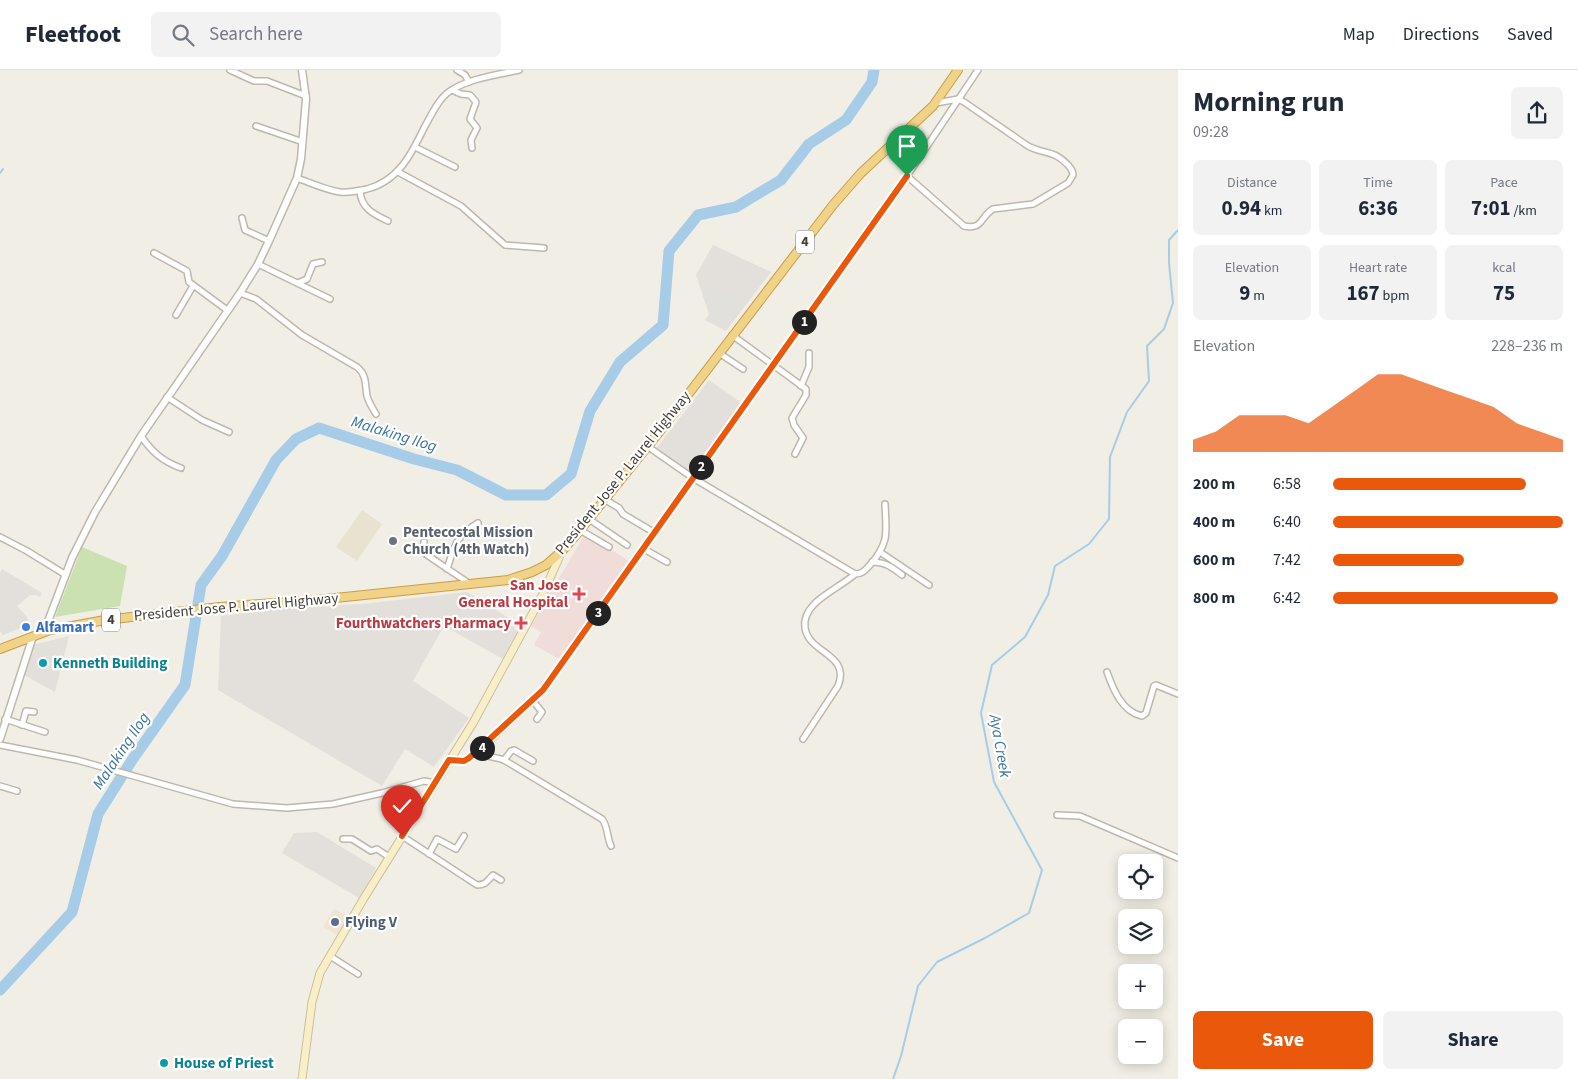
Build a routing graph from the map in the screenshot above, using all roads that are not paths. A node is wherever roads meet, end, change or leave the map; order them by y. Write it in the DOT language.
graph roads {
  1 [pos="230,70"];
  2 [pos="302,70"];
  3 [pos="457,70"];
  4 [pos="519,70"];
  5 [pos="958,70"];
  6 [pos="978,70"];
  7 [pos="469,82"];
  8 [pos="452,90"];
  9 [pos="306,96"];
  10 [pos="958,99"];
  11 [pos="936,103"];
  12 [pos="256,126"];
  13 [pos="303,142"];
  14 [pos="415,147"];
  15 [pos="472,148"];
  16 [pos="455,167"];
  17 [pos="398,172"];
  18 [pos="907,176"];
  19 [pos="296,178"];
  20 [pos="360,191"];
  21 [pos="242,218"];
  22 [pos="388,221"];
  23 [pos="268,241"];
  24 [pos="544,248"];
  25 [pos="154,253"];
  26 [pos="322,262"];
  27 [pos="258,264"];
  28 [pos="298,283"];
  29 [pos="193,286"];
  30 [pos="240,293"];
  31 [pos="330,299"];
  32 [pos="227,310"];
  33 [pos="176,315"];
  34 [pos="732,335"];
  35 [pos="719,353"];
  36 [pos="809,353"];
  37 [pos="774,365"];
  38 [pos="743,369"];
  39 [pos="801,386"];
  40 [pos="167,397"];
  41 [pos="376,414"];
  42 [pos="228,432"];
  43 [pos="141,436"];
  44 [pos="647,446"];
  45 [pos="795,454"];
  46 [pos="181,468"];
  47 [pos="693,478"];
  48 [pos="604,499"];
  49 [pos="885,504"];
  50 [pos="589,519"];
  51 [pos="478,523"];
  52 [pos="580,530"];
  53 [pos="655,533"];
  54 [pos="0,537"];
  55 [pos="424,542"];
  56 [pos="627,546"];
  57 [pos="609,548"];
  58 [pos="644,549"];
  59 [pos="562,550"];
  60 [pos="880,552"];
  61 [pos="667,562"];
  62 [pos="872,562"];
  63 [pos="447,569"];
  64 [pos="855,574"];
  65 [pos="66,575"];
  66 [pos="902,575"];
  67 [pos="470,584"];
  68 [pos="929,585"];
  69 [pos="44,632"];
  70 [pos="33,636"];
  71 [pos="0,649"];
  72 [pos="1106,672"];
  73 [pos="1178,694"];
  74 [pos="533,701"];
  75 [pos="34,712"];
  76 [pos="6,719"];
  77 [pos="537,719"];
  78 [pos="22,725"];
  79 [pos="45,732"];
  80 [pos="0,739"];
  81 [pos="803,739"];
  82 [pos="0,745"];
  83 [pos="478,752"];
  84 [pos="449,760"];
  85 [pos="504,760"];
  86 [pos="533,761"];
  87 [pos="435,783"];
  88 [pos="0,786"];
  89 [pos="17,791"];
  90 [pos="1056,815"];
  91 [pos="402,836"];
  92 [pos="464,836"];
  93 [pos="343,839"];
  94 [pos="611,846"];
  95 [pos="429,854"];
  96 [pos="389,857"];
  97 [pos="1178,858"];
  98 [pos="501,880"];
  99 [pos="330,956"];
  100 [pos="358,974"];
  101 [pos="302,1079"];
  1 -- 9 [label="street"];
  2 -- 9 [label="street"];
  3 -- 7 [label="street"];
  4 -- 7 [label="street"];
  5 -- 11 [label="highway, President Jose P. Laurel Highway / 4"];
  6 -- 10 [label="street"];
  7 -- 8 [label="street"];
  8 -- 14 [label="street"];
  8 -- 15 [label="street"];
  9 -- 13 [label="street"];
  10 -- 11 [label="street"];
  10 -- 18 [label="street"];
  10 -- 18 [label="street"];
  11 -- 34 [label="highway, President Jose P. Laurel Highway / 4"];
  12 -- 13 [label="street"];
  13 -- 19 [label="street"];
  14 -- 16 [label="street"];
  14 -- 17 [label="street"];
  17 -- 20 [label="street"];
  17 -- 24 [label="street"];
  18 -- 37 [label="street"];
  19 -- 20 [label="street"];
  19 -- 23 [label="street"];
  20 -- 22 [label="street"];
  21 -- 23 [label="street"];
  23 -- 27 [label="street"];
  25 -- 29 [label="street"];
  26 -- 28 [label="street"];
  27 -- 28 [label="street"];
  27 -- 30 [label="street"];
  28 -- 31 [label="street"];
  29 -- 32 [label="street"];
  29 -- 33 [label="street"];
  30 -- 32 [label="street"];
  30 -- 41 [label="street"];
  32 -- 40 [label="street"];
  34 -- 35 [label="highway, President Jose P. Laurel Highway / 4"];
  34 -- 37 [label="street"];
  35 -- 38 [label="street"];
  35 -- 44 [label="highway, President Jose P. Laurel Highway / 4"];
  36 -- 39 [label="street"];
  37 -- 39 [label="street"];
  37 -- 47 [label="street"];
  39 -- 45 [label="street"];
  40 -- 42 [label="street"];
  40 -- 43 [label="street"];
  43 -- 46 [label="street"];
  43 -- 65 [label="street"];
  44 -- 47 [label="street"];
  44 -- 48 [label="highway, President Jose P. Laurel Highway / 4"];
  47 -- 53 [label="street"];
  47 -- 64 [label="street"];
  48 -- 50 [label="highway, President Jose P. Laurel Highway / 4"];
  48 -- 53 [label="street"];
  49 -- 60 [label="street"];
  50 -- 52 [label="highway, President Jose P. Laurel Highway / 4"];
  50 -- 56 [label="street"];
  51 -- 63 [label="street"];
  52 -- 57 [label="street"];
  52 -- 59 [label="highway, President Jose P. Laurel Highway / 4"];
  53 -- 58 [label="street"];
  54 -- 65 [label="street"];
  55 -- 63 [label="street"];
  58 -- 61 [label="street"];
  58 -- 74 [label="street"];
  59 -- 67 [label="highway, President Jose P. Laurel Highway / 4"];
  59 -- 84 [label="main road"];
  60 -- 62 [label="street"];
  60 -- 68 [label="street"];
  62 -- 64 [label="street"];
  62 -- 66 [label="street"];
  63 -- 67 [label="street"];
  64 -- 81 [label="street"];
  65 -- 69 [label="street"];
  67 -- 69 [label="highway, President Jose P. Laurel Highway / 4"];
  69 -- 70 [label="highway, President Jose P. Laurel Highway / 4"];
  70 -- 71 [label="highway, President Jose P. Laurel Highway / 4"];
  70 -- 76 [label="street"];
  72 -- 73 [label="street"];
  74 -- 77 [label="street"];
  74 -- 83 [label="street"];
  75 -- 78 [label="street"];
  76 -- 78 [label="street"];
  76 -- 80 [label="street"];
  78 -- 79 [label="street"];
  82 -- 87 [label="street"];
  83 -- 84 [label="street"];
  83 -- 85 [label="street"];
  84 -- 87 [label="main road"];
  85 -- 86 [label="street"];
  85 -- 94 [label="street"];
  87 -- 91 [label="main road"];
  88 -- 89 [label="street"];
  90 -- 97 [label="street"];
  91 -- 95 [label="street"];
  91 -- 96 [label="main road"];
  92 -- 95 [label="street"];
  93 -- 96 [label="street"];
  95 -- 98 [label="street"];
  96 -- 99 [label="main road"];
  99 -- 100 [label="street"];
  99 -- 101 [label="main road"];
}
